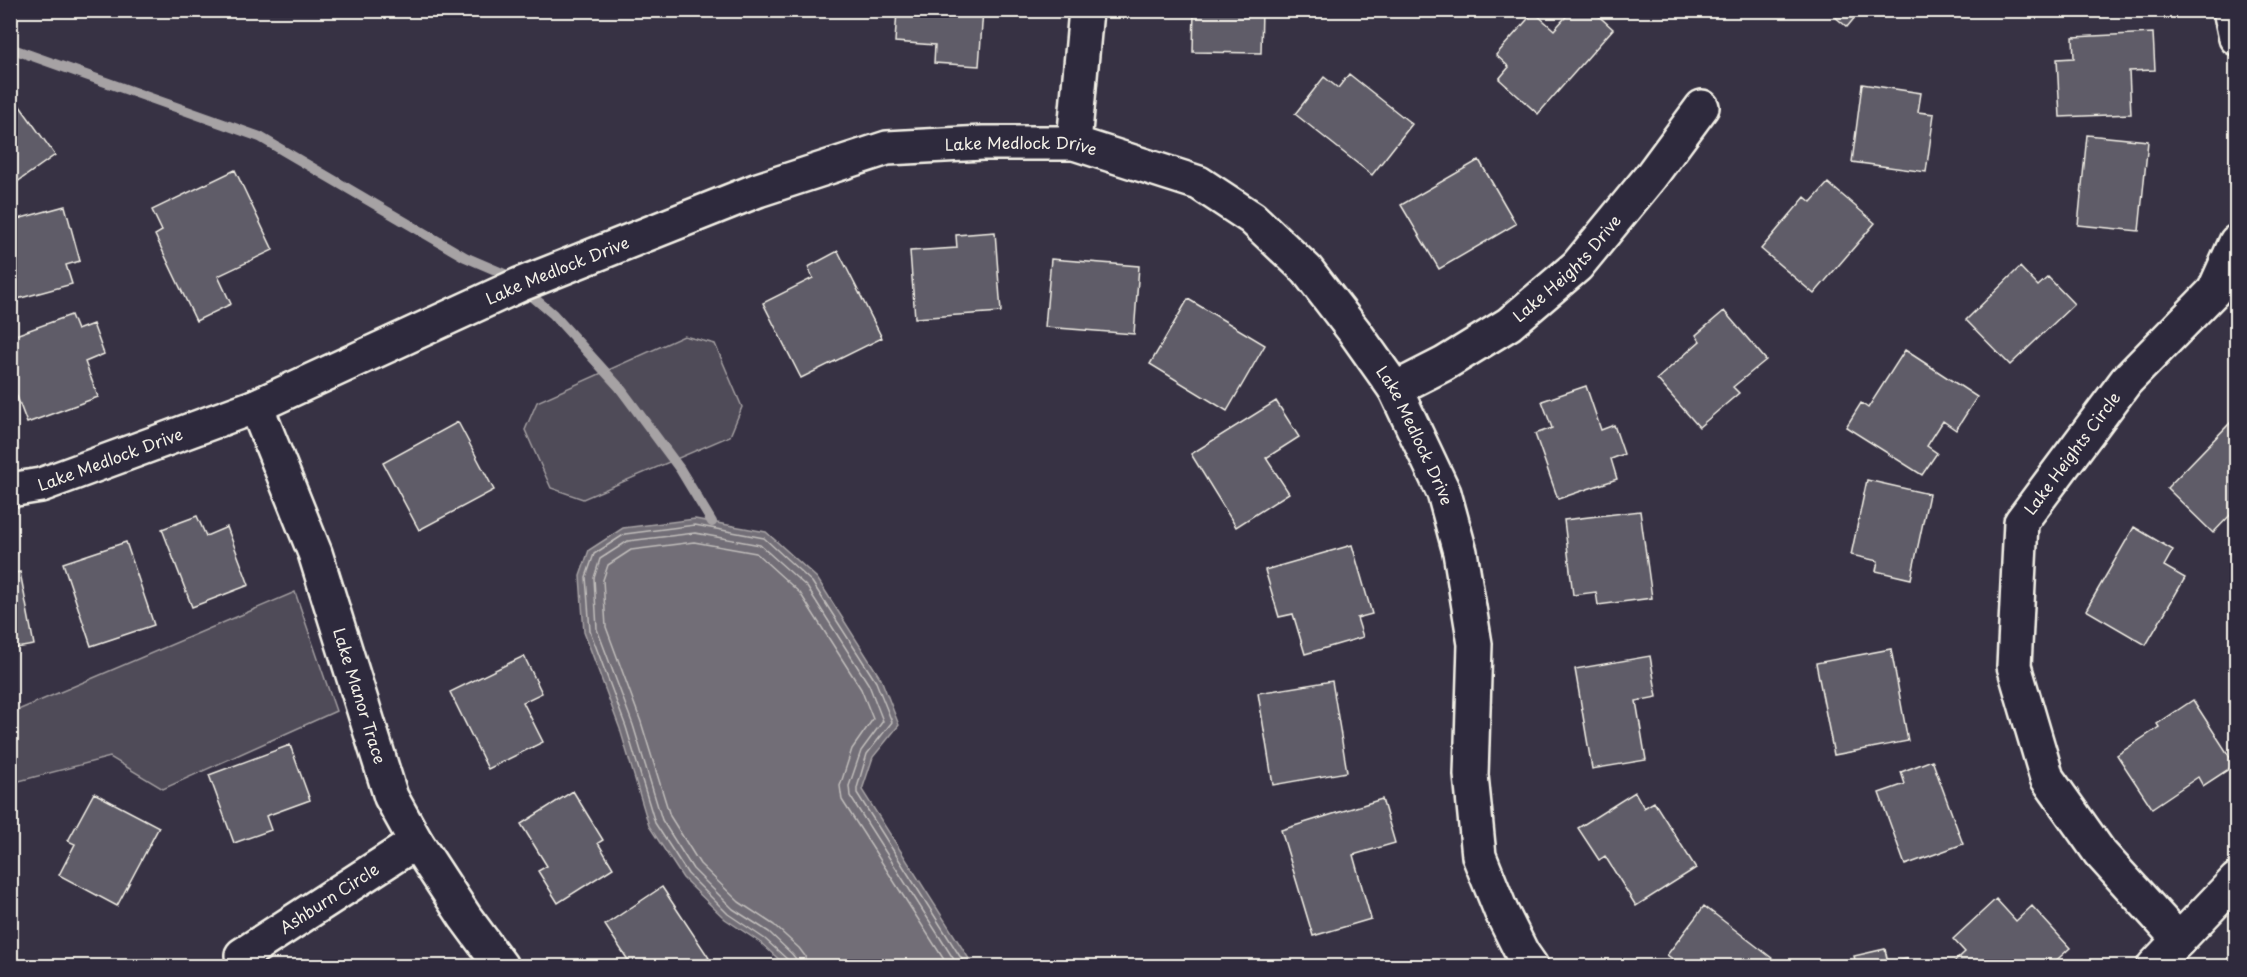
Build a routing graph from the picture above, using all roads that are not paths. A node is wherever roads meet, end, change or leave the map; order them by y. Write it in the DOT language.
graph roads {
  1 [pos="1086,10"];
  2 [pos="2230,10"];
  3 [pos="2236,38"];
  4 [pos="1702,107"];
  5 [pos="1074,143"];
  6 [pos="2236,242"];
  7 [pos="1395,389"];
  8 [pos="256,406"];
  9 [pos="10,490"];
  10 [pos="416,842"];
  11 [pos="2236,880"];
  12 [pos="2180,940"];
  13 [pos="242,955"];
  14 [pos="501,966"];
  15 [pos="1531,966"];
  16 [pos="2154,966"];
  1 -- 5 [label="street"];
  2 -- 3 [label="street"];
  4 -- 7 [label="street, Lake Heights Drive"];
  5 -- 7 [label="street, Lake Medlock Drive"];
  5 -- 8 [label="street, Lake Medlock Drive"];
  6 -- 12 [label="street, Lake Heights Circle"];
  7 -- 15 [label="street, Lake Medlock Drive"];
  8 -- 9 [label="street, Lake Medlock Drive"];
  8 -- 10 [label="street, Lake Manor Trace"];
  10 -- 13 [label="street, Ashburn Circle"];
  10 -- 14 [label="street, Lake Manor Trace"];
  11 -- 12 [label="street"];
  12 -- 16 [label="street"];
}
